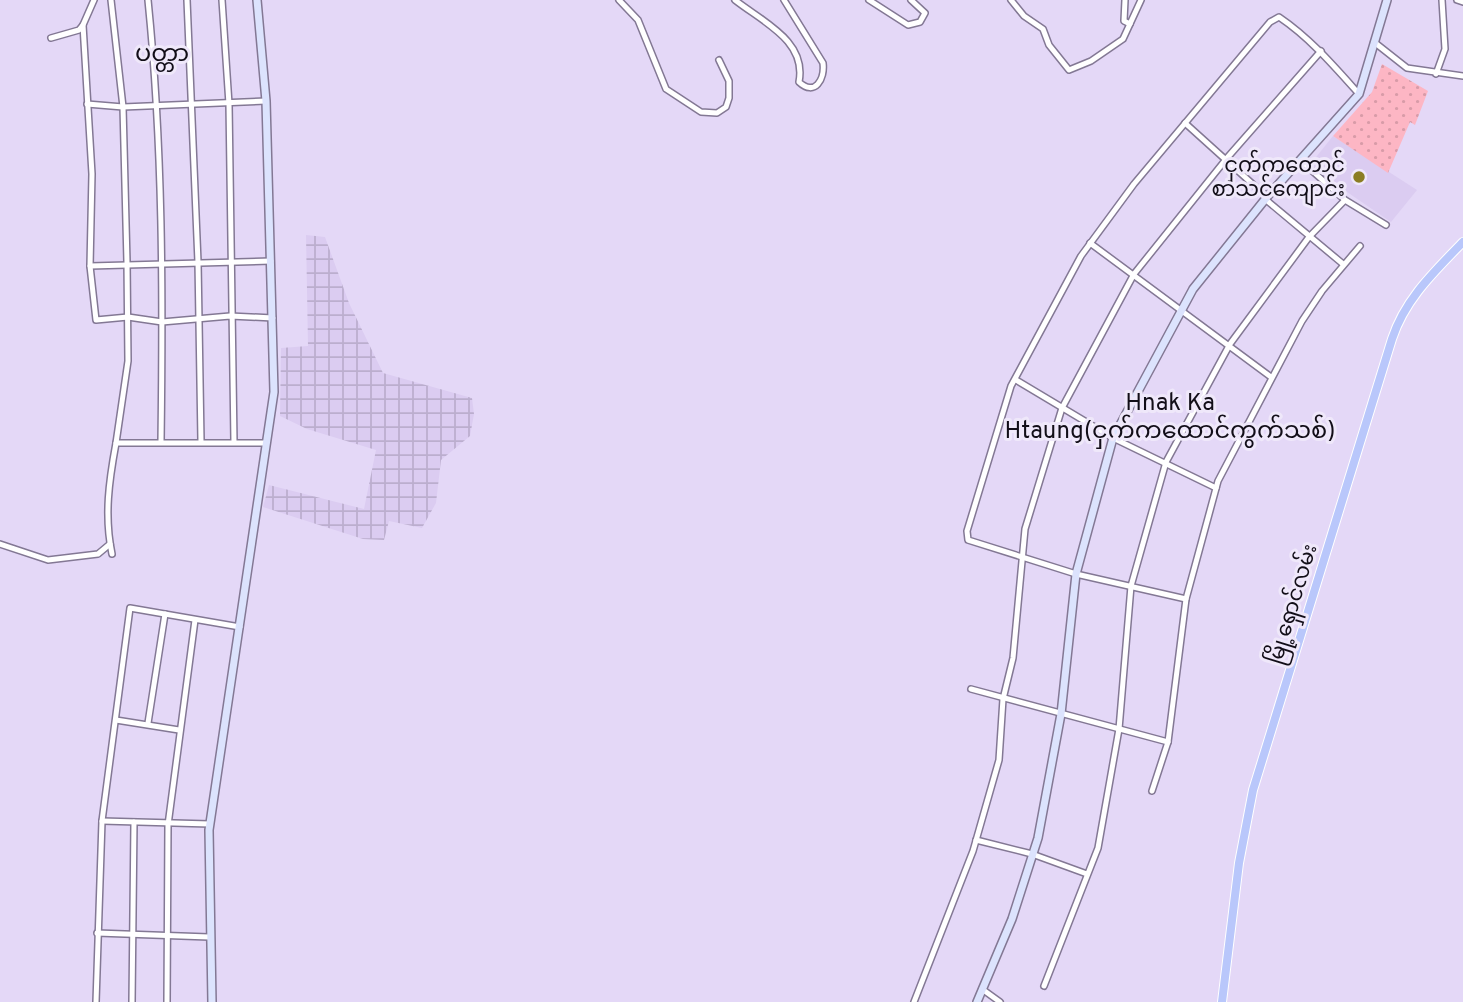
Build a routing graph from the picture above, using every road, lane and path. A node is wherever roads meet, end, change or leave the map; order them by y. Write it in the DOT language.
graph roads {
  1 [pos="94,0"];
  2 [pos="111,0"];
  3 [pos="148,0"];
  4 [pos="187,0"];
  5 [pos="222,0"];
  6 [pos="257,0"];
  7 [pos="620,0"];
  8 [pos="735,0"];
  9 [pos="784,0"];
  10 [pos="869,0"];
  11 [pos="911,0"];
  12 [pos="1011,0"];
  13 [pos="1125,0"];
  14 [pos="1141,0"];
  15 [pos="1387,0"];
  16 [pos="1442,0"];
  17 [pos="1457,0"];
  18 [pos="1463,2"];
  19 [pos="1129,24"];
  20 [pos="83,25"];
  21 [pos="51,38"];
  22 [pos="1374,42"];
  23 [pos="1321,51"];
  24 [pos="719,60"];
  25 [pos="1436,74"];
  26 [pos="1463,76"];
  27 [pos="1359,94"];
  28 [pos="266,101"];
  29 [pos="87,104"];
  30 [pos="229,104"];
  31 [pos="159,105"];
  32 [pos="191,105"];
  33 [pos="123,107"];
  34 [pos="1185,123"];
  35 [pos="1227,158"];
  36 [pos="1300,160"];
  37 [pos="1266,198"];
  38 [pos="1345,200"];
  39 [pos="1386,225"];
  40 [pos="1309,237"];
  41 [pos="1463,242"];
  42 [pos="1090,243"];
  43 [pos="1360,246"];
  44 [pos="271,261"];
  45 [pos="127,262"];
  46 [pos="198,262"];
  47 [pos="229,262"];
  48 [pos="163,264"];
  49 [pos="1343,264"];
  50 [pos="90,266"];
  51 [pos="1134,274"];
  52 [pos="1180,312"];
  53 [pos="230,316"];
  54 [pos="128,317"];
  55 [pos="273,318"];
  56 [pos="199,319"];
  57 [pos="162,321"];
  58 [pos="1230,344"];
  59 [pos="1271,377"];
  60 [pos="1016,380"];
  61 [pos="1062,408"];
  62 [pos="1113,438"];
  63 [pos="201,440"];
  64 [pos="161,442"];
  65 [pos="234,442"];
  66 [pos="116,443"];
  67 [pos="266,443"];
  68 [pos="1166,462"];
  69 [pos="1216,488"];
  70 [pos="0,544"];
  71 [pos="110,544"];
  72 [pos="112,554"];
  73 [pos="1022,556"];
  74 [pos="1076,574"];
  75 [pos="1131,586"];
  76 [pos="1186,599"];
  77 [pos="164,614"];
  78 [pos="195,620"];
  79 [pos="240,628"];
  80 [pos="971,689"];
  81 [pos="1003,699"];
  82 [pos="1061,714"];
  83 [pos="116,720"];
  84 [pos="148,723"];
  85 [pos="1119,729"];
  86 [pos="179,730"];
  87 [pos="1168,742"];
  88 [pos="1152,791"];
  89 [pos="103,821"];
  90 [pos="134,822"];
  91 [pos="210,824"];
  92 [pos="168,825"];
  93 [pos="976,840"];
  94 [pos="1032,854"];
  95 [pos="1087,874"];
  96 [pos="97,933"];
  97 [pos="133,934"];
  98 [pos="170,936"];
  99 [pos="209,937"];
  100 [pos="1044,986"];
  101 [pos="982,989"];
  102 [pos="96,1002"];
  103 [pos="132,1002"];
  104 [pos="167,1002"];
  105 [pos="212,1002"];
  106 [pos="914,1002"];
  107 [pos="977,1002"];
  108 [pos="1000,1002"];
  109 [pos="1222,1002"];
  1 -- 20 [label="street"];
  2 -- 33 [label="street"];
  3 -- 31 [label="street"];
  4 -- 32 [label="street"];
  5 -- 30 [label="street"];
  6 -- 28 [label="main road"];
  7 -- 24 [label="street"];
  8 -- 9 [label="street"];
  10 -- 11 [label="street"];
  12 -- 19 [label="street"];
  13 -- 19 [label="street"];
  14 -- 19 [label="street"];
  15 -- 22 [label="main road"];
  16 -- 25 [label="street"];
  17 -- 18 [label="street"];
  20 -- 21 [label="street"];
  20 -- 29 [label="street"];
  22 -- 25 [label="street"];
  22 -- 27 [label="main road"];
  23 -- 27 [label="street"];
  23 -- 34 [label="street"];
  23 -- 35 [label="street"];
  25 -- 26 [label="street"];
  27 -- 36 [label="main road"];
  28 -- 30 [label="street"];
  28 -- 44 [label="main road"];
  29 -- 33 [label="street"];
  29 -- 50 [label="street"];
  30 -- 32 [label="street"];
  30 -- 47 [label="street"];
  31 -- 32 [label="street"];
  31 -- 33 [label="street"];
  31 -- 48 [label="street"];
  32 -- 46 [label="street"];
  33 -- 45 [label="street"];
  34 -- 35 [label="street"];
  34 -- 42 [label="street"];
  35 -- 37 [label="street"];
  35 -- 51 [label="street"];
  36 -- 37 [label="main road"];
  36 -- 38 [label="street"];
  37 -- 40 [label="street"];
  37 -- 52 [label="main road"];
  38 -- 39 [label="street"];
  38 -- 40 [label="street"];
  40 -- 49 [label="street"];
  40 -- 58 [label="street"];
  41 -- 109 [label="main road, မြို့ရှောင်လမ်း"];
  42 -- 51 [label="street"];
  42 -- 60 [label="street"];
  43 -- 49 [label="street"];
  44 -- 47 [label="street"];
  44 -- 55 [label="main road"];
  45 -- 48 [label="street"];
  45 -- 50 [label="street"];
  45 -- 54 [label="street"];
  46 -- 47 [label="street"];
  46 -- 48 [label="street"];
  46 -- 56 [label="street"];
  47 -- 53 [label="street"];
  48 -- 57 [label="street"];
  49 -- 59 [label="street"];
  50 -- 54 [label="street"];
  51 -- 52 [label="street"];
  51 -- 61 [label="street"];
  52 -- 58 [label="street"];
  52 -- 62 [label="main road"];
  53 -- 55 [label="street"];
  53 -- 56 [label="street"];
  53 -- 65 [label="street"];
  54 -- 57 [label="street"];
  54 -- 66 [label="street"];
  55 -- 67 [label="main road"];
  56 -- 57 [label="street"];
  56 -- 63 [label="street"];
  57 -- 64 [label="street"];
  58 -- 59 [label="street"];
  58 -- 68 [label="street"];
  59 -- 69 [label="street"];
  60 -- 61 [label="street"];
  60 -- 73 [label="street"];
  61 -- 62 [label="street"];
  61 -- 73 [label="street"];
  62 -- 68 [label="street"];
  62 -- 74 [label="main road"];
  63 -- 64 [label="street"];
  63 -- 65 [label="street"];
  64 -- 66 [label="street"];
  65 -- 67 [label="street"];
  66 -- 71 [label="street"];
  67 -- 79 [label="main road"];
  68 -- 69 [label="street"];
  68 -- 75 [label="street"];
  69 -- 76 [label="street"];
  70 -- 71 [label="street"];
  71 -- 72 [label="street"];
  73 -- 74 [label="street"];
  73 -- 81 [label="street"];
  74 -- 75 [label="street"];
  74 -- 82 [label="main road"];
  75 -- 76 [label="street"];
  75 -- 85 [label="street"];
  76 -- 87 [label="street"];
  77 -- 78 [label="street"];
  77 -- 83 [label="street"];
  77 -- 84 [label="street"];
  78 -- 79 [label="street"];
  78 -- 86 [label="street"];
  79 -- 91 [label="main road"];
  80 -- 81 [label="street"];
  81 -- 82 [label="street"];
  81 -- 93 [label="street"];
  82 -- 85 [label="street"];
  82 -- 94 [label="main road"];
  83 -- 84 [label="street"];
  83 -- 89 [label="street"];
  84 -- 86 [label="street"];
  85 -- 87 [label="street"];
  85 -- 95 [label="street"];
  86 -- 92 [label="street"];
  87 -- 88 [label="street"];
  89 -- 90 [label="street"];
  89 -- 96 [label="street"];
  90 -- 92 [label="street"];
  90 -- 97 [label="street"];
  91 -- 92 [label="street"];
  91 -- 99 [label="main road"];
  92 -- 98 [label="street"];
  93 -- 94 [label="street"];
  93 -- 106 [label="street"];
  94 -- 95 [label="street"];
  94 -- 101 [label="main road"];
  95 -- 100 [label="street"];
  96 -- 97 [label="street"];
  96 -- 102 [label="street"];
  97 -- 98 [label="street"];
  97 -- 103 [label="street"];
  98 -- 99 [label="street"];
  98 -- 104 [label="street"];
  99 -- 105 [label="main road"];
  101 -- 107 [label="main road"];
  101 -- 108 [label="street"];
}
